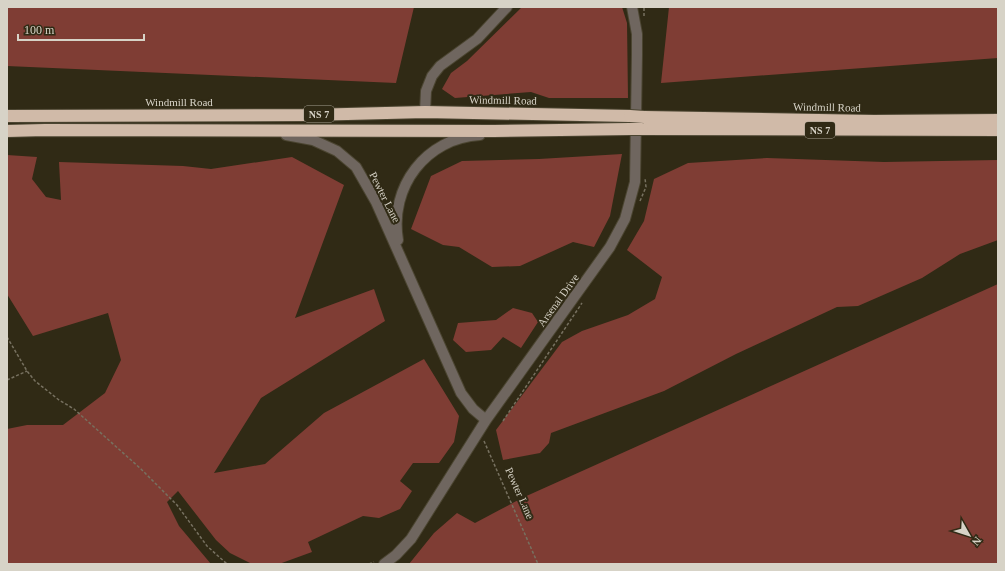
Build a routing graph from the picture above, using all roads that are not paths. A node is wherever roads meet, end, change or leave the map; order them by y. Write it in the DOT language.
graph roads {
  1 [pos="507,7"];
  2 [pos="632,8"];
  3 [pos="426,112"];
  4 [pos="7,116"];
  5 [pos="998,120"];
  6 [pos="193,130"];
  7 [pos="550,130"];
  8 [pos="998,130"];
  9 [pos="7,131"];
  10 [pos="413,286"];
  11 [pos="486,420"];
  12 [pos="384,564"];
  1 -- 3 [label="lane"];
  2 -- 11 [label="lane, Arsenal Drive"];
  3 -- 4 [label="highway, Windmill Road / NS 7"];
  3 -- 5 [label="highway, Windmill Road / NS 7, bridge"];
  6 -- 7 [label="highway, Windmill Road / NS 7"];
  6 -- 9 [label="highway, Windmill Road / NS 7"];
  6 -- 10 [label="lane, Pewter Lane"];
  7 -- 8 [label="highway, Windmill Road / NS 7, bridge"];
  7 -- 10 [label="lane, Pewter Lane"];
  10 -- 11 [label="lane, Pewter Lane"];
  11 -- 12 [label="lane, Arsenal Drive"];
}
